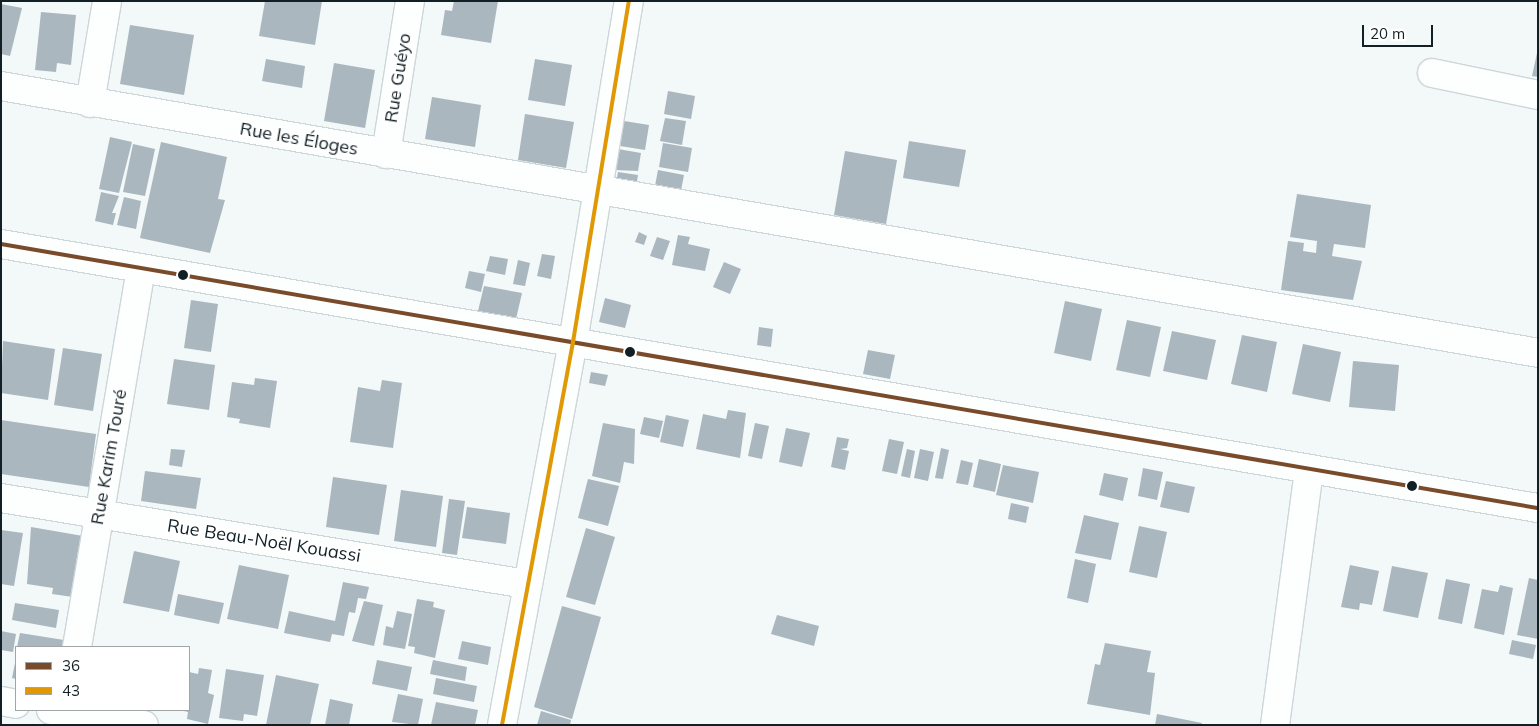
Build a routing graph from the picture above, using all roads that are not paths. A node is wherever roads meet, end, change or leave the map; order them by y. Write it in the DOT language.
graph roads {
  1 [pos="107,1"];
  2 [pos="410,1"];
  3 [pos="629,1"];
  4 [pos="1432,73"];
  5 [pos="1,86"];
  6 [pos="1538,95"];
  7 [pos="90,103"];
  8 [pos="386,154"];
  9 [pos="597,192"];
  10 [pos="1,244"];
  11 [pos="141,268"];
  12 [pos="573,342"];
  13 [pos="1538,353"];
  14 [pos="1309,469"];
  15 [pos="1,498"];
  16 [pos="1538,508"];
  17 [pos="98,514"];
  18 [pos="526,584"];
  19 [pos="77,646"];
  20 [pos="1,701"];
  21 [pos="15,704"];
  22 [pos="62,714"];
  23 [pos="144,725"];
  24 [pos="502,725"];
  25 [pos="1275,725"];
  1 -- 7 [label="street"];
  2 -- 8 [label="street, Rue Guéyo"];
  3 -- 9 [label="street"];
  4 -- 6 [label="street"];
  5 -- 7 [label="street, Rue les Éloges"];
  7 -- 8 [label="street, Rue les Éloges"];
  8 -- 9 [label="street, Rue les Éloges"];
  9 -- 12 [label="street"];
  9 -- 13 [label="street, Rue les Éloges"];
  10 -- 11 [label="street"];
  11 -- 12 [label="street"];
  11 -- 17 [label="street, Rue Karim Touré"];
  12 -- 14 [label="street"];
  12 -- 18 [label="street"];
  14 -- 16 [label="street"];
  14 -- 25 [label="street"];
  15 -- 17 [label="street, Rue Beau-Noël Kouassi"];
  17 -- 18 [label="street, Rue Beau-Noël Kouassi"];
  17 -- 19 [label="street, Rue Karim Touré"];
  18 -- 24 [label="street"];
  20 -- 21 [label="street"];
  22 -- 23 [label="street"];
}
